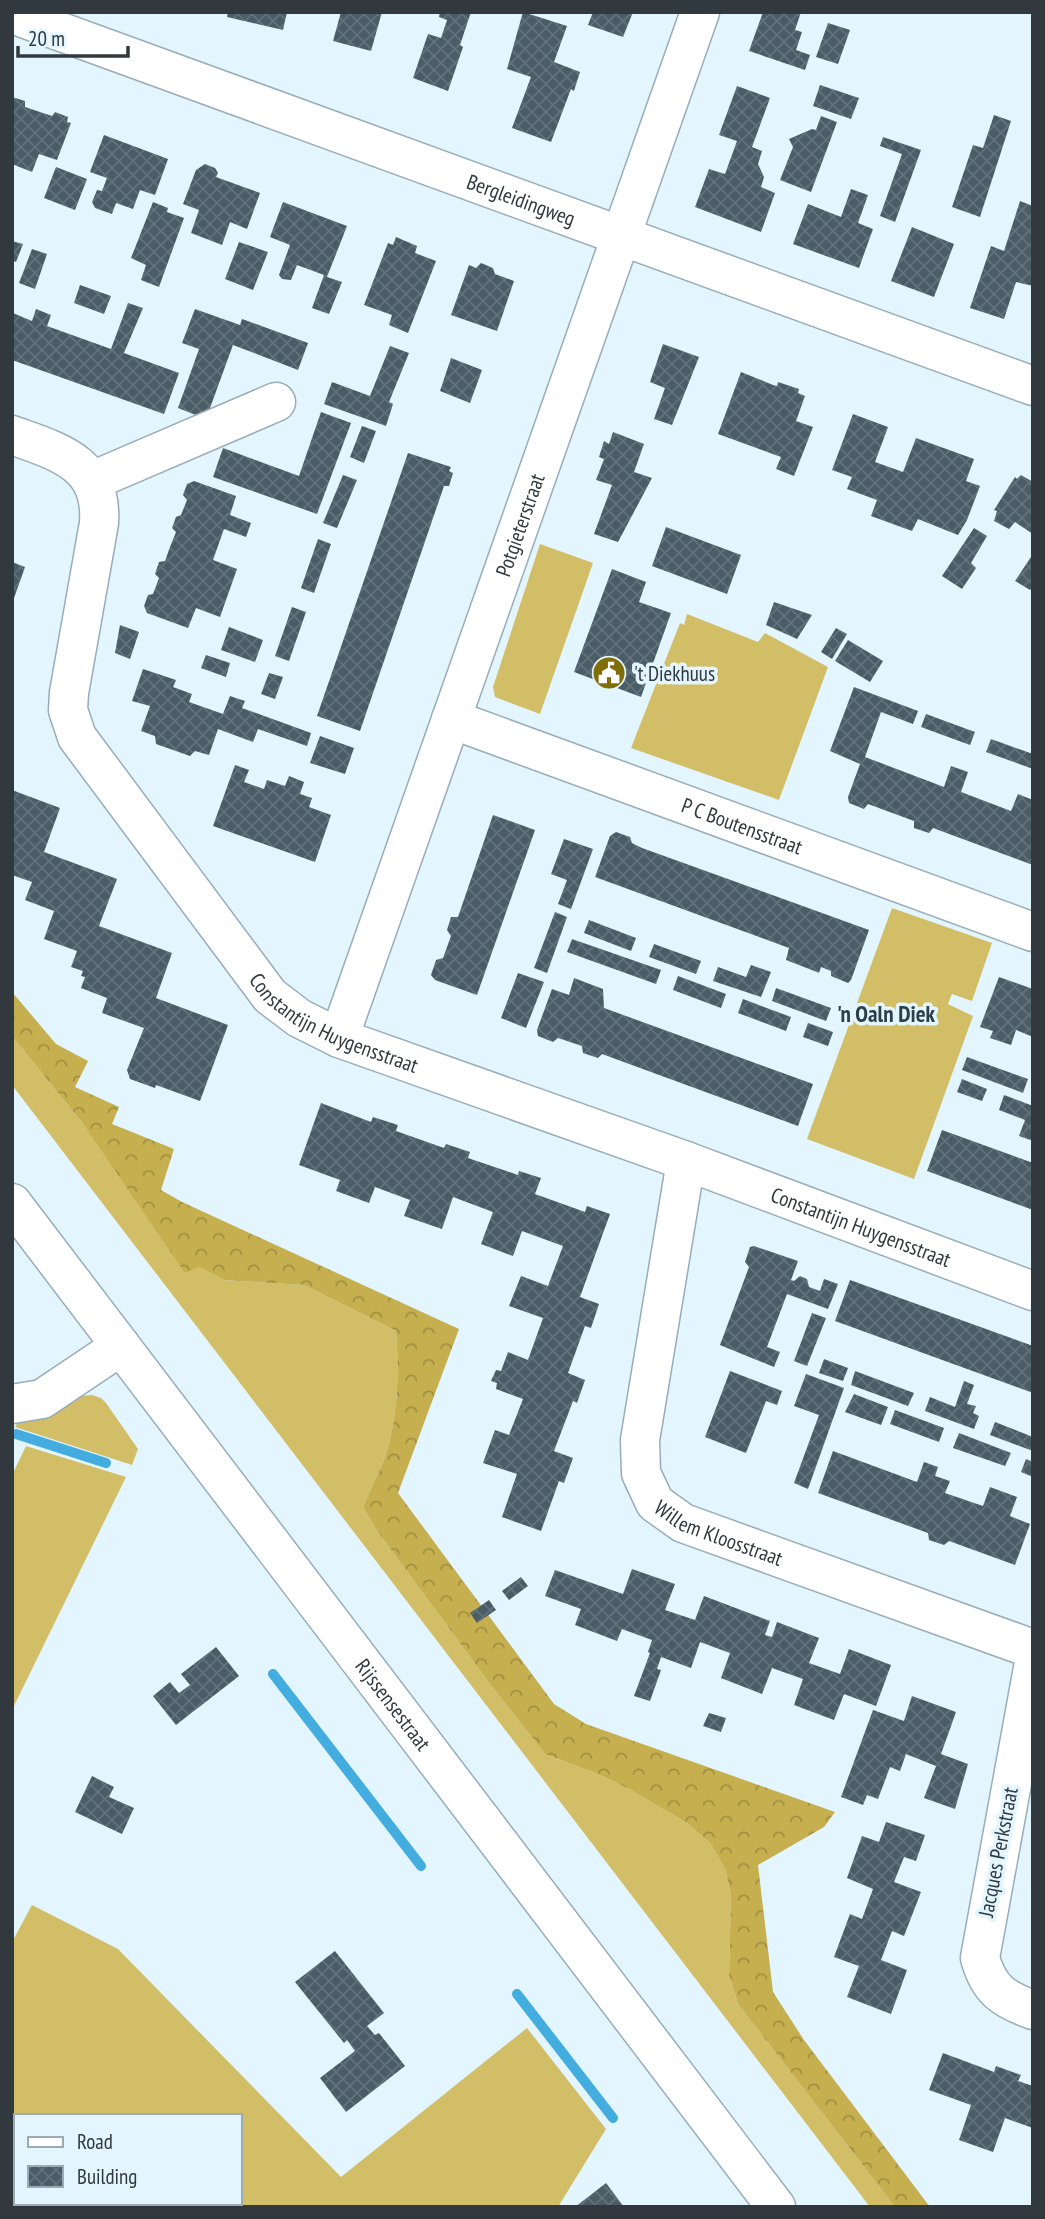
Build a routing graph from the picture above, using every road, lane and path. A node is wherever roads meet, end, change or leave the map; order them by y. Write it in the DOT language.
graph roads {
  1 [pos="700,12"];
  2 [pos="12,14"];
  3 [pos="622,236"];
  4 [pos="1033,386"];
  5 [pos="276,402"];
  6 [pos="12,435"];
  7 [pos="92,481"];
  8 [pos="452,719"];
  9 [pos="1033,932"];
  10 [pos="339,1038"];
  11 [pos="686,1161"];
  12 [pos="12,1203"];
  13 [pos="1033,1291"];
  14 [pos="121,1346"];
  15 [pos="12,1404"];
  16 [pos="1033,1649"];
  17 [pos="1033,1668"];
  18 [pos="1033,2010"];
  19 [pos="776,2207"];
  1 -- 3 [label="street, Potgieterstraat"];
  2 -- 3 [label="street, Bergleidingweg"];
  3 -- 4 [label="street, Bergleidingweg"];
  3 -- 8 [label="street, Potgieterstraat"];
  5 -- 7 [label="street"];
  6 -- 7 [label="street"];
  7 -- 10 [label="street, Constantijn Huygensstraat"];
  8 -- 9 [label="street, P C Boutensstraat"];
  8 -- 10 [label="street, Potgieterstraat"];
  10 -- 11 [label="street, Constantijn Huygensstraat"];
  11 -- 13 [label="street, Constantijn Huygensstraat"];
  11 -- 16 [label="street, Willem Kloosstraat"];
  12 -- 14 [label="street, Rijssensestraat"];
  14 -- 15 [label="street"];
  14 -- 19 [label="street, Rijssensestraat"];
  17 -- 18 [label="street, Jacques Perkstraat"];
}
